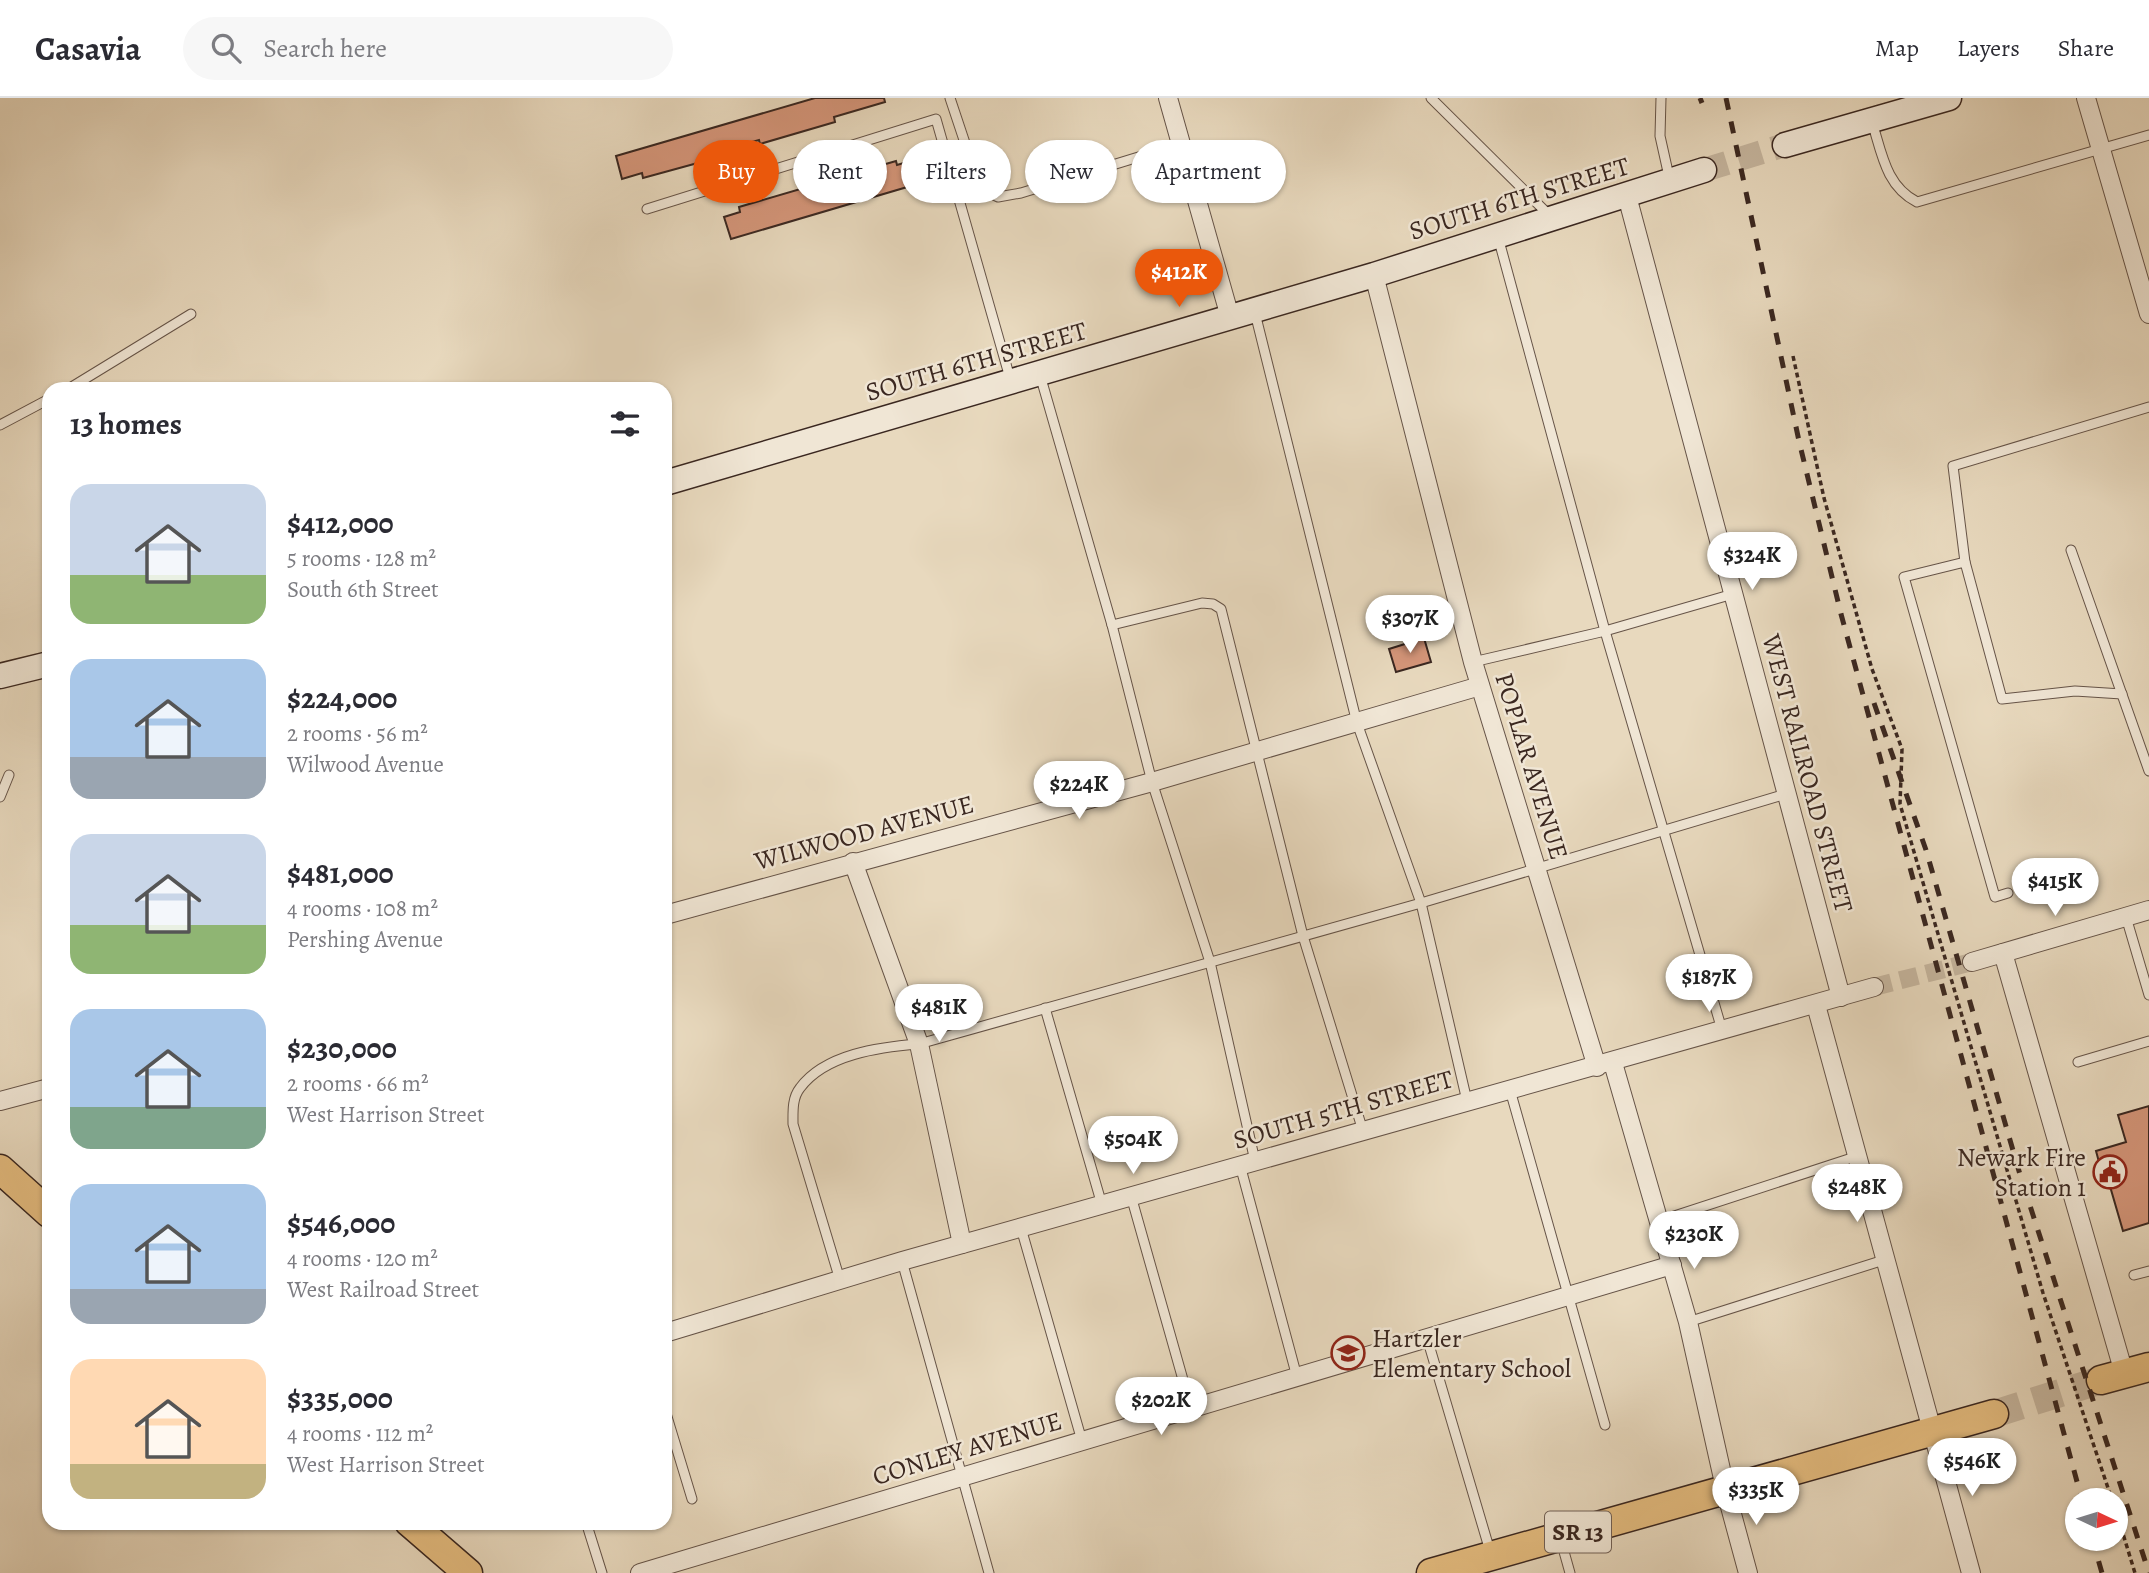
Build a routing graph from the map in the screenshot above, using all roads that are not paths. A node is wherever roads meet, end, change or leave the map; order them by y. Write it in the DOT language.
graph roads {
  1 [pos="950,98"];
  2 [pos="1168,98"];
  3 [pos="1431,98"];
  4 [pos="1661,98"];
  5 [pos="1949,98"];
  6 [pos="2086,98"];
  7 [pos="1872,120"];
  8 [pos="2149,135"];
  9 [pos="1180,140"];
  10 [pos="1785,145"];
  11 [pos="2100,149"];
  12 [pos="1131,159"];
  13 [pos="1704,170"];
  14 [pos="1671,182"];
  15 [pos="1627,196"];
  16 [pos="1198,203"];
  17 [pos="647,209"];
  18 [pos="1553,218"];
  19 [pos="1497,234"];
  20 [pos="1374,275"];
  21 [pos="2144,277"];
  22 [pos="1254,310"];
  23 [pos="191,314"];
  24 [pos="2149,314"];
  25 [pos="1230,317"];
  26 [pos="1039,373"];
  27 [pos="80,382"];
  28 [pos="1011,382"];
  29 [pos="42,403"];
  30 [pos="2149,407"];
  31 [pos="0,425"];
  32 [pos="672,481"];
  33 [pos="2071,550"];
  34 [pos="1965,562"];
  35 [pos="1733,594"];
  36 [pos="1112,625"];
  37 [pos="1605,631"];
  38 [pos="1473,662"];
  39 [pos="42,666"];
  40 [pos="0,676"];
  41 [pos="1480,686"];
  42 [pos="2122,694"];
  43 [pos="1357,723"];
  44 [pos="1256,750"];
  45 [pos="2149,771"];
  46 [pos="9,775"];
  47 [pos="1152,782"];
  48 [pos="1786,794"];
  49 [pos="0,797"];
  50 [pos="1662,831"];
  51 [pos="853,862"];
  52 [pos="1536,870"];
  53 [pos="2008,893"];
  54 [pos="1421,903"];
  55 [pos="2149,910"];
  56 [pos="672,913"];
  57 [pos="2126,917"];
  58 [pos="1303,936"];
  59 [pos="2003,953"];
  60 [pos="1210,962"];
  61 [pos="1972,962"];
  62 [pos="1874,987"];
  63 [pos="2149,995"];
  64 [pos="1841,997"];
  65 [pos="1816,1005"];
  66 [pos="1045,1008"];
  67 [pos="1722,1030"];
  68 [pos="2149,1041"];
  69 [pos="919,1044"];
  70 [pos="2078,1062"];
  71 [pos="1605,1065"];
  72 [pos="42,1090"];
  73 [pos="1510,1090"];
  74 [pos="0,1101"];
  75 [pos="1467,1101"];
  76 [pos="1363,1130"];
  77 [pos="1858,1156"];
  78 [pos="1247,1163"];
  79 [pos="0,1169"];
  80 [pos="1132,1196"];
  81 [pos="1101,1205"];
  82 [pos="42,1207"];
  83 [pos="1659,1222"];
  84 [pos="1021,1228"];
  85 [pos="962,1244"];
  86 [pos="1887,1259"];
  87 [pos="902,1261"];
  88 [pos="1672,1265"];
  89 [pos="2149,1272"];
  90 [pos="2134,1275"];
  91 [pos="840,1280"];
  92 [pos="1570,1295"];
  93 [pos="1688,1322"];
  94 [pos="672,1331"];
  95 [pos="1427,1338"];
  96 [pos="2125,1373"];
  97 [pos="1297,1377"];
  98 [pos="1191,1408"];
  99 [pos="1994,1414"];
  100 [pos="1605,1425"];
  101 [pos="672,1433"];
  102 [pos="1935,1433"];
  103 [pos="1082,1441"];
  104 [pos="960,1477"];
  105 [pos="1726,1492"];
  106 [pos="692,1499"];
  107 [pos="418,1530"];
  108 [pos="589,1530"];
  109 [pos="1560,1537"];
  110 [pos="1492,1556"];
  111 [pos="468,1573"];
  112 [pos="602,1573"];
  113 [pos="640,1573"];
  114 [pos="989,1573"];
  115 [pos="1431,1573"];
  116 [pos="1570,1573"];
  117 [pos="1748,1573"];
  118 [pos="1971,1573"];
  1 -- 12 [label="lane"];
  2 -- 9 [label="street"];
  3 -- 18 [label="lane"];
  4 -- 14 [label="lane"];
  5 -- 7 [label="street"];
  6 -- 11 [label="street"];
  7 -- 10 [label="street"];
  7 -- 11 [label="lane"];
  8 -- 11 [label="lane"];
  11 -- 21 [label="street"];
  13 -- 14 [label="street, SOUTH 6TH STREET"];
  14 -- 15 [label="street, SOUTH 6TH STREET"];
  15 -- 18 [label="street, SOUTH 6TH STREET"];
  15 -- 35 [label="street, WEST RAILROAD STREET"];
  16 -- 25 [label="street"];
  17 -- 28 [label="lane"];
  18 -- 19 [label="street, SOUTH 6TH STREET"];
  19 -- 20 [label="street, SOUTH 6TH STREET"];
  19 -- 37 [label="lane"];
  20 -- 22 [label="street, SOUTH 6TH STREET"];
  20 -- 38 [label="street, POPLAR AVENUE"];
  21 -- 24 [label="street"];
  22 -- 25 [label="street, SOUTH 6TH STREET"];
  22 -- 43 [label="lane"];
  23 -- 27 [label="lane"];
  25 -- 26 [label="street, SOUTH 6TH STREET"];
  26 -- 28 [label="street, SOUTH 6TH STREET"];
  26 -- 36 [label="lane"];
  28 -- 32 [label="street, SOUTH 6TH STREET"];
  29 -- 31 [label="lane"];
  30 -- 34 [label="lane"];
  33 -- 42 [label="lane"];
  34 -- 42 [label="lane"];
  34 -- 53 [label="lane"];
  35 -- 37 [label="lane"];
  35 -- 48 [label="street, WEST RAILROAD STREET"];
  36 -- 44 [label="lane"];
  36 -- 47 [label="lane"];
  37 -- 38 [label="lane"];
  37 -- 50 [label="lane"];
  38 -- 41 [label="street, POPLAR AVENUE"];
  39 -- 40 [label="street"];
  41 -- 43 [label="street, WILWOOD AVENUE"];
  41 -- 52 [label="street, POPLAR AVENUE"];
  42 -- 45 [label="lane"];
  43 -- 44 [label="street, WILWOOD AVENUE"];
  43 -- 54 [label="lane"];
  44 -- 47 [label="street, WILWOOD AVENUE"];
  44 -- 58 [label="lane"];
  46 -- 49 [label="lane"];
  47 -- 51 [label="street, WILWOOD AVENUE"];
  47 -- 60 [label="lane"];
  48 -- 50 [label="lane"];
  48 -- 64 [label="street, WEST RAILROAD STREET"];
  50 -- 52 [label="lane"];
  50 -- 67 [label="lane"];
  51 -- 56 [label="street, WILWOOD AVENUE"];
  51 -- 69 [label="street"];
  52 -- 54 [label="lane"];
  52 -- 71 [label="street, POPLAR AVENUE"];
  54 -- 58 [label="lane"];
  54 -- 75 [label="lane"];
  55 -- 57 [label="street"];
  57 -- 59 [label="street"];
  57 -- 63 [label="lane"];
  58 -- 60 [label="lane"];
  58 -- 76 [label="lane"];
  59 -- 61 [label="street"];
  59 -- 96 [label="street"];
  60 -- 66 [label="lane"];
  60 -- 78 [label="lane"];
  62 -- 64 [label="street, SOUTH 5TH STREET"];
  64 -- 65 [label="street, SOUTH 5TH STREET"];
  65 -- 67 [label="street, SOUTH 5TH STREET"];
  65 -- 77 [label="street"];
  66 -- 69 [label="lane"];
  66 -- 81 [label="lane"];
  67 -- 71 [label="street, SOUTH 5TH STREET"];
  68 -- 70 [label="lane"];
  69 -- 85 [label="street"];
  69 -- 91 [label="lane"];
  71 -- 73 [label="street, SOUTH 5TH STREET"];
  71 -- 83 [label="street, POPLAR AVENUE"];
  72 -- 74 [label="street"];
  73 -- 75 [label="street, SOUTH 5TH STREET"];
  73 -- 92 [label="lane"];
  75 -- 76 [label="street, SOUTH 5TH STREET"];
  76 -- 78 [label="street, SOUTH 5TH STREET"];
  77 -- 83 [label="lane"];
  77 -- 86 [label="street"];
  78 -- 80 [label="street, SOUTH 5TH STREET"];
  78 -- 97 [label="lane"];
  79 -- 82 [label="main road"];
  80 -- 81 [label="street, SOUTH 5TH STREET"];
  80 -- 98 [label="lane"];
  81 -- 84 [label="street, SOUTH 5TH STREET"];
  83 -- 88 [label="street, POPLAR AVENUE"];
  84 -- 85 [label="street, SOUTH 5TH STREET"];
  84 -- 103 [label="lane"];
  85 -- 87 [label="street, SOUTH 5TH STREET"];
  86 -- 93 [label="lane"];
  86 -- 102 [label="street"];
  87 -- 91 [label="street, SOUTH 5TH STREET"];
  87 -- 104 [label="lane"];
  88 -- 92 [label="street, CONLEY AVENUE"];
  88 -- 93 [label="street, POPLAR AVENUE"];
  89 -- 90 [label="lane"];
  91 -- 94 [label="street, SOUTH 5TH STREET"];
  92 -- 95 [label="street, CONLEY AVENUE"];
  92 -- 100 [label="lane"];
  93 -- 105 [label="street, POPLAR AVENUE"];
  95 -- 97 [label="street, CONLEY AVENUE"];
  95 -- 110 [label="lane"];
  97 -- 98 [label="street, CONLEY AVENUE"];
  98 -- 103 [label="street, CONLEY AVENUE"];
  99 -- 102 [label="main road, SR 13"];
  101 -- 106 [label="lane"];
  102 -- 105 [label="main road, SR 13"];
  102 -- 118 [label="street"];
  103 -- 104 [label="street, CONLEY AVENUE"];
  104 -- 113 [label="street, CONLEY AVENUE"];
  104 -- 114 [label="lane"];
  105 -- 109 [label="main road, SR 13"];
  105 -- 117 [label="street, POPLAR AVENUE"];
  107 -- 111 [label="main road"];
  108 -- 112 [label="lane"];
  109 -- 110 [label="main road, SR 13"];
  109 -- 116 [label="lane"];
  110 -- 115 [label="main road, SR 13"];
}
